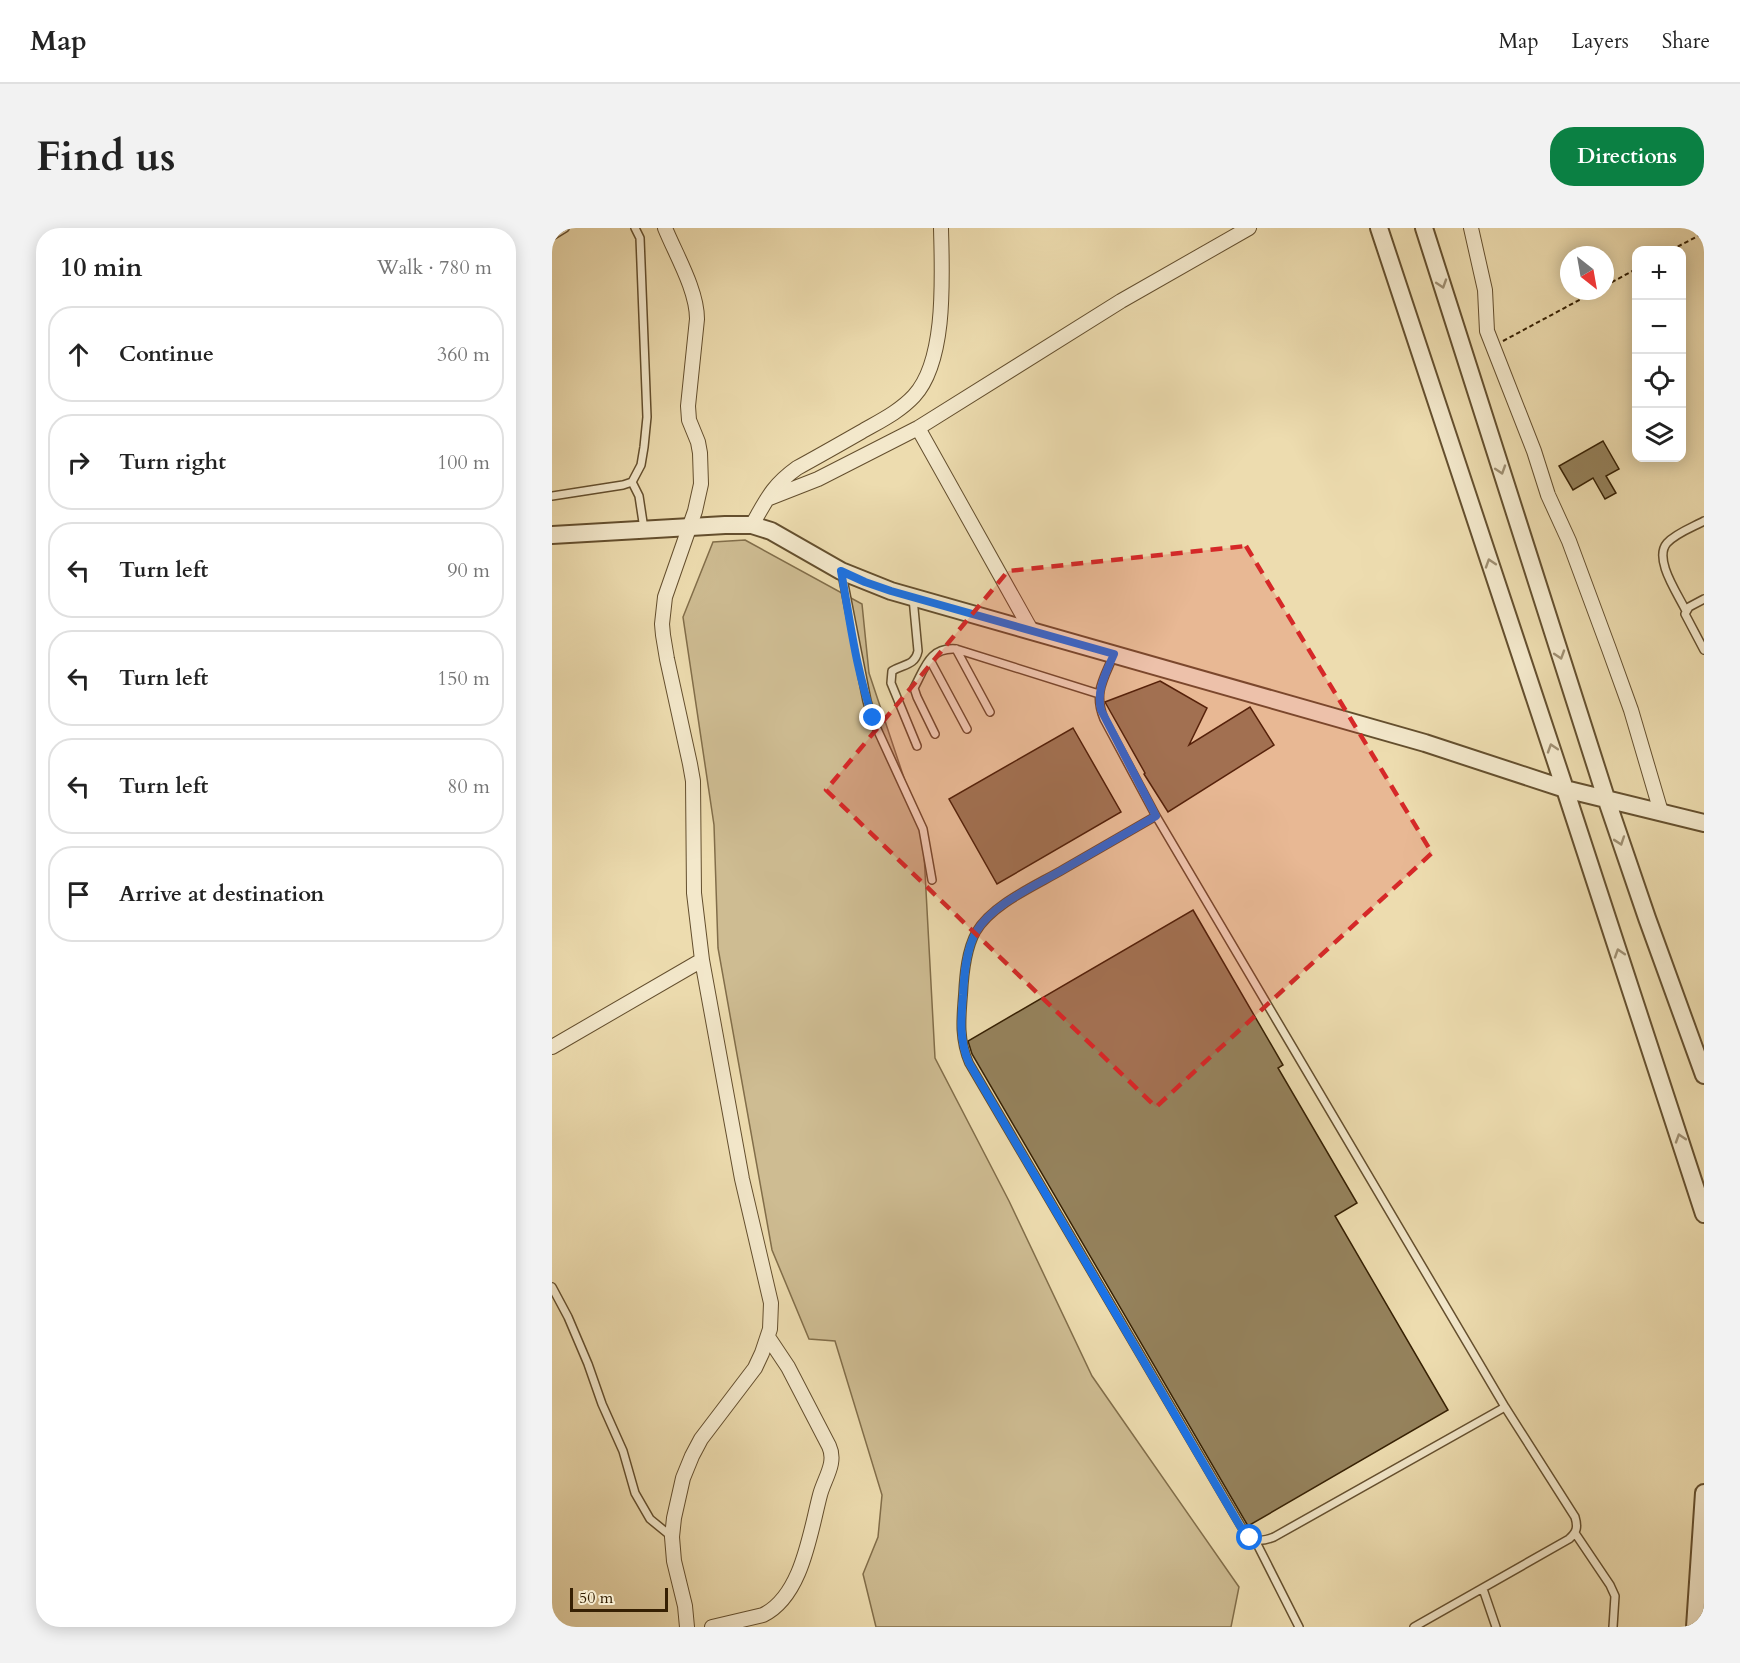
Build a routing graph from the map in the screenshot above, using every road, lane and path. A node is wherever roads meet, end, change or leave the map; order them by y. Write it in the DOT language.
graph roads {
  1 [pos="565,228"];
  2 [pos="635,228"];
  3 [pos="665,228"];
  4 [pos="941,228"];
  5 [pos="1249,228"];
  6 [pos="1378,228"];
  7 [pos="1424,228"];
  8 [pos="1471,228"];
  9 [pos="554,233"];
  10 [pos="1704,233"];
  11 [pos="1679,246"];
  12 [pos="1632,271"];
  13 [pos="1614,281"];
  14 [pos="1579,300"];
  15 [pos="1493,347"];
  16 [pos="918,428"];
  17 [pos="632,482"];
  18 [pos="552,496"];
  19 [pos="767,499"];
  20 [pos="1704,521"];
  21 [pos="752,525"];
  22 [pos="689,526"];
  23 [pos="644,529"];
  24 [pos="552,535"];
  25 [pos="841,571"];
  26 [pos="913,598"];
  27 [pos="1704,599"];
  28 [pos="1686,611"];
  29 [pos="1031,630"];
  30 [pos="956,649"];
  31 [pos="1704,650"];
  32 [pos="1114,654"];
  33 [pos="930,660"];
  34 [pos="1099,694"];
  35 [pos="990,712"];
  36 [pos="967,729"];
  37 [pos="935,734"];
  38 [pos="917,747"];
  39 [pos="1565,789"];
  40 [pos="1606,798"];
  41 [pos="1661,812"];
  42 [pos="1156,816"];
  43 [pos="1704,823"];
  44 [pos="932,880"];
  45 [pos="702,960"];
  46 [pos="552,1047"];
  47 [pos="1704,1076"];
  48 [pos="1704,1214"];
  49 [pos="552,1287"];
  50 [pos="768,1337"];
  51 [pos="1505,1407"];
  52 [pos="1704,1493"];
  53 [pos="1575,1533"];
  54 [pos="672,1537"];
  55 [pos="1254,1540"];
  56 [pos="1483,1589"];
  57 [pos="687,1627"];
  58 [pos="712,1627"];
  59 [pos="1299,1627"];
  60 [pos="1414,1627"];
  61 [pos="1496,1627"];
  62 [pos="1613,1627"];
  63 [pos="1695,1627"];
  1 -- 9 [label="lane"];
  2 -- 17 [label="lane"];
  3 -- 22 [label="street"];
  4 -- 19 [label="street"];
  5 -- 16 [label="street"];
  39 -- 6 [label="street, one-way"];
  7 -- 40 [label="street, one-way"];
  8 -- 15 [label="street"];
  10 -- 11 [label="path"];
  12 -- 13 [label="path"];
  14 -- 15 [label="path"];
  15 -- 41 [label="street"];
  16 -- 19 [label="street"];
  16 -- 29 [label="street"];
  17 -- 18 [label="lane"];
  17 -- 23 [label="lane"];
  19 -- 21 [label="street"];
  20 -- 28 [label="lane"];
  21 -- 22 [label="street"];
  21 -- 25 [label="street"];
  22 -- 23 [label="street"];
  22 -- 45 [label="street"];
  23 -- 24 [label="street"];
  25 -- 26 [label="street"];
  25 -- 44 [label="lane"];
  26 -- 29 [label="street"];
  26 -- 38 [label="lane"];
  27 -- 28 [label="lane"];
  28 -- 31 [label="lane"];
  29 -- 32 [label="street"];
  30 -- 33 [label="lane"];
  30 -- 34 [label="lane"];
  30 -- 35 [label="lane"];
  32 -- 34 [label="lane"];
  32 -- 39 [label="street"];
  33 -- 36 [label="lane"];
  33 -- 37 [label="lane"];
  34 -- 42 [label="lane"];
  39 -- 40 [label="street"];
  48 -- 39 [label="street, one-way"];
  40 -- 41 [label="street"];
  40 -- 47 [label="street, one-way"];
  41 -- 43 [label="street"];
  42 -- 51 [label="lane"];
  42 -- 55 [label="lane"];
  45 -- 46 [label="street"];
  45 -- 50 [label="street"];
  49 -- 54 [label="lane"];
  50 -- 54 [label="street"];
  50 -- 58 [label="street"];
  51 -- 53 [label="lane"];
  51 -- 55 [label="lane"];
  52 -- 63 [label="street"];
  53 -- 56 [label="lane"];
  53 -- 62 [label="lane"];
  54 -- 57 [label="street"];
  55 -- 59 [label="lane"];
  56 -- 60 [label="lane"];
  56 -- 61 [label="lane"];
}
